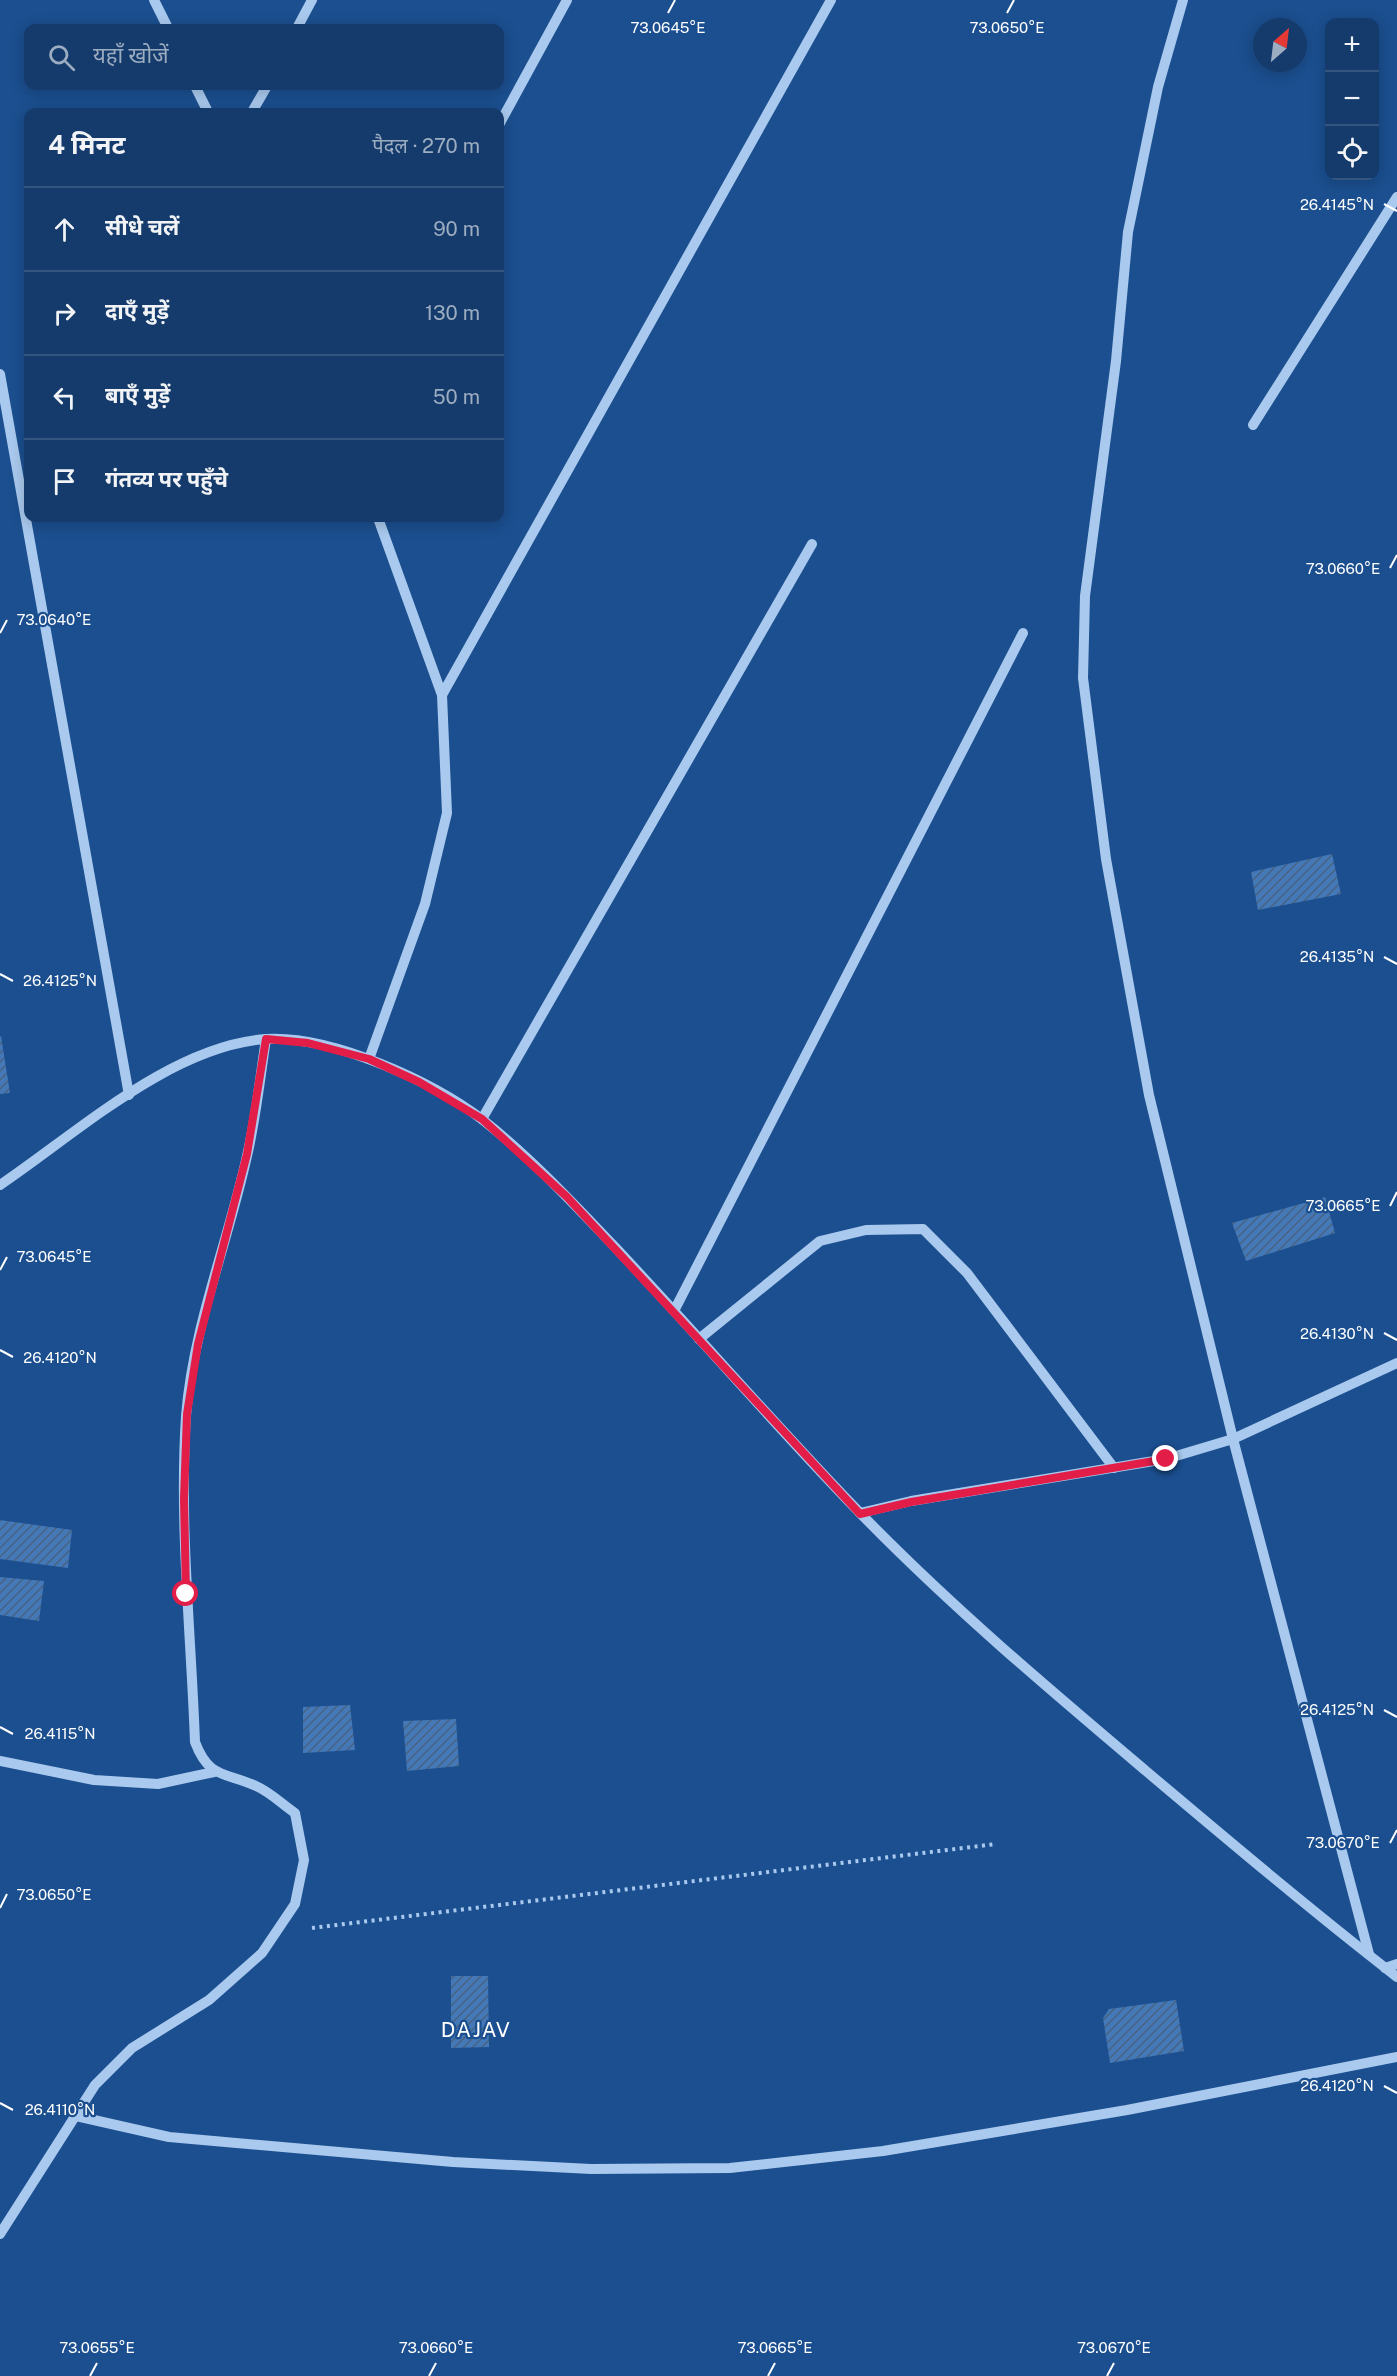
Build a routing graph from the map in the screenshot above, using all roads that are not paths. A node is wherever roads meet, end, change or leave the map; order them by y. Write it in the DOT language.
graph roads {
  1 [pos="154,0"];
  2 [pos="312,0"];
  3 [pos="567,0"];
  4 [pos="831,0"];
  5 [pos="1183,0"];
  6 [pos="166,24"];
  7 [pos="299,24"];
  8 [pos="197,90"];
  9 [pos="265,90"];
  10 [pos="206,108"];
  11 [pos="254,108"];
  12 [pos="504,116"];
  13 [pos="1397,197"];
  14 [pos="0,374"];
  15 [pos="1253,425"];
  16 [pos="24,508"];
  17 [pos="26,522"];
  18 [pos="379,522"];
  19 [pos="812,544"];
  20 [pos="1023,633"];
  21 [pos="442,695"];
  22 [pos="266,1039"];
  23 [pos="369,1059"];
  24 [pos="129,1095"];
  25 [pos="482,1119"];
  26 [pos="0,1185"];
  27 [pos="674,1311"];
  28 [pos="699,1339"];
  29 [pos="1397,1363"];
  30 [pos="1233,1439"];
  31 [pos="1114,1468"];
  32 [pos="860,1514"];
  33 [pos="0,1761"];
  34 [pos="214,1772"];
  35 [pos="1370,1954"];
  36 [pos="1397,1964"];
  37 [pos="1385,1968"];
  38 [pos="1397,1977"];
  39 [pos="1397,2056"];
  40 [pos="76,2116"];
  41 [pos="0,2234"];
  1 -- 6 [label="street"];
  2 -- 7 [label="street"];
  3 -- 12 [label="street"];
  4 -- 21 [label="street"];
  5 -- 30 [label="street"];
  8 -- 10 [label="street"];
  9 -- 11 [label="street"];
  13 -- 15 [label="street"];
  14 -- 16 [label="street"];
  17 -- 24 [label="street"];
  18 -- 21 [label="street"];
  19 -- 25 [label="street"];
  20 -- 27 [label="street"];
  21 -- 23 [label="street"];
  22 -- 23 [label="street"];
  22 -- 24 [label="street"];
  22 -- 34 [label="street"];
  23 -- 25 [label="street"];
  24 -- 26 [label="street"];
  25 -- 27 [label="street"];
  27 -- 28 [label="street"];
  28 -- 31 [label="street"];
  28 -- 32 [label="street"];
  29 -- 30 [label="street"];
  30 -- 31 [label="street"];
  30 -- 35 [label="street"];
  31 -- 32 [label="street"];
  32 -- 35 [label="street"];
  33 -- 34 [label="street"];
  34 -- 40 [label="street"];
  35 -- 37 [label="street"];
  36 -- 37 [label="street"];
  37 -- 38 [label="street"];
  39 -- 40 [label="street"];
  40 -- 41 [label="street"];
}
